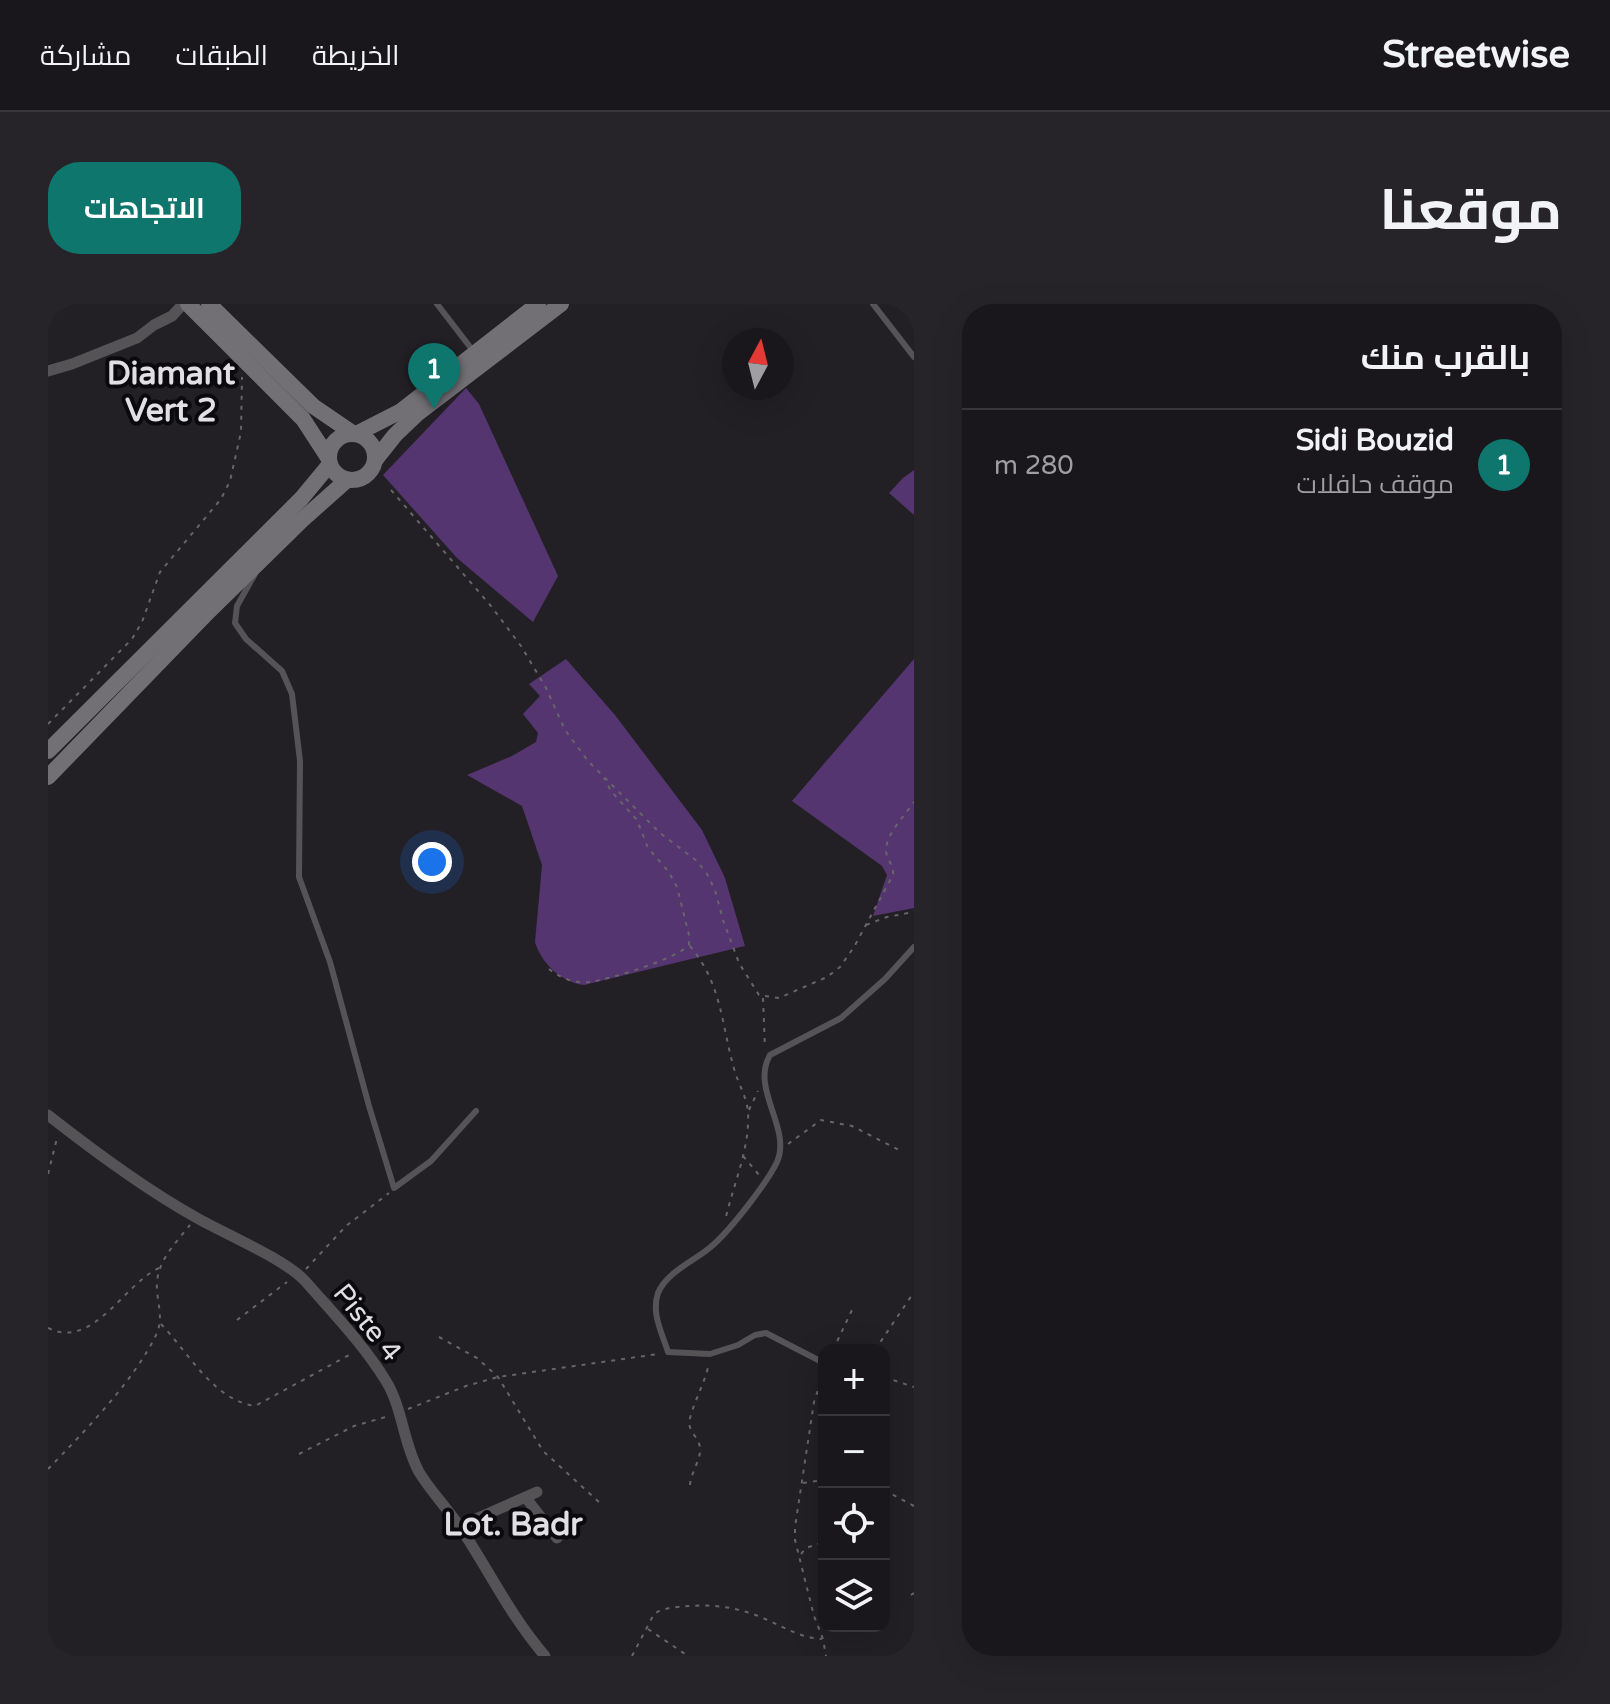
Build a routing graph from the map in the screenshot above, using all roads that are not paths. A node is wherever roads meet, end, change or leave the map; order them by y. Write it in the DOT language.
graph roads {
  1 [pos="186,304"];
  2 [pos="209,304"];
  3 [pos="437,304"];
  4 [pos="538,304"];
  5 [pos="561,304"];
  6 [pos="873,304"];
  7 [pos="474,353"];
  8 [pos="914,357"];
  9 [pos="48,371"];
  10 [pos="355,434"];
  11 [pos="376,459"];
  12 [pos="330,462"];
  13 [pos="347,480"];
  14 [pos="264,557"];
  15 [pos="48,751"];
  16 [pos="48,777"];
  17 [pos="914,947"];
  18 [pos="476,1111"];
  19 [pos="48,1115"];
  20 [pos="818,1360"];
  21 [pos="460,1526"];
  22 [pos="557,1538"];
  23 [pos="545,1656"];
  1 -- 9 [label="street"];
  1 -- 12 [label="main road"];
  2 -- 10 [label="main road"];
  3 -- 7 [label="lane"];
  4 -- 7 [label="main road"];
  5 -- 11 [label="main road"];
  6 -- 8 [label="lane"];
  7 -- 10 [label="main road"];
  10 -- 11 [label="main road"];
  10 -- 12 [label="main road"];
  11 -- 13 [label="main road"];
  12 -- 13 [label="main road"];
  12 -- 15 [label="main road"];
  13 -- 14 [label="main road"];
  14 -- 16 [label="main road"];
  14 -- 18 [label="lane"];
  17 -- 20 [label="lane"];
  19 -- 21 [label="street, Piste 4"];
  21 -- 22 [label="street"];
  21 -- 23 [label="street, Piste 4"];
}
